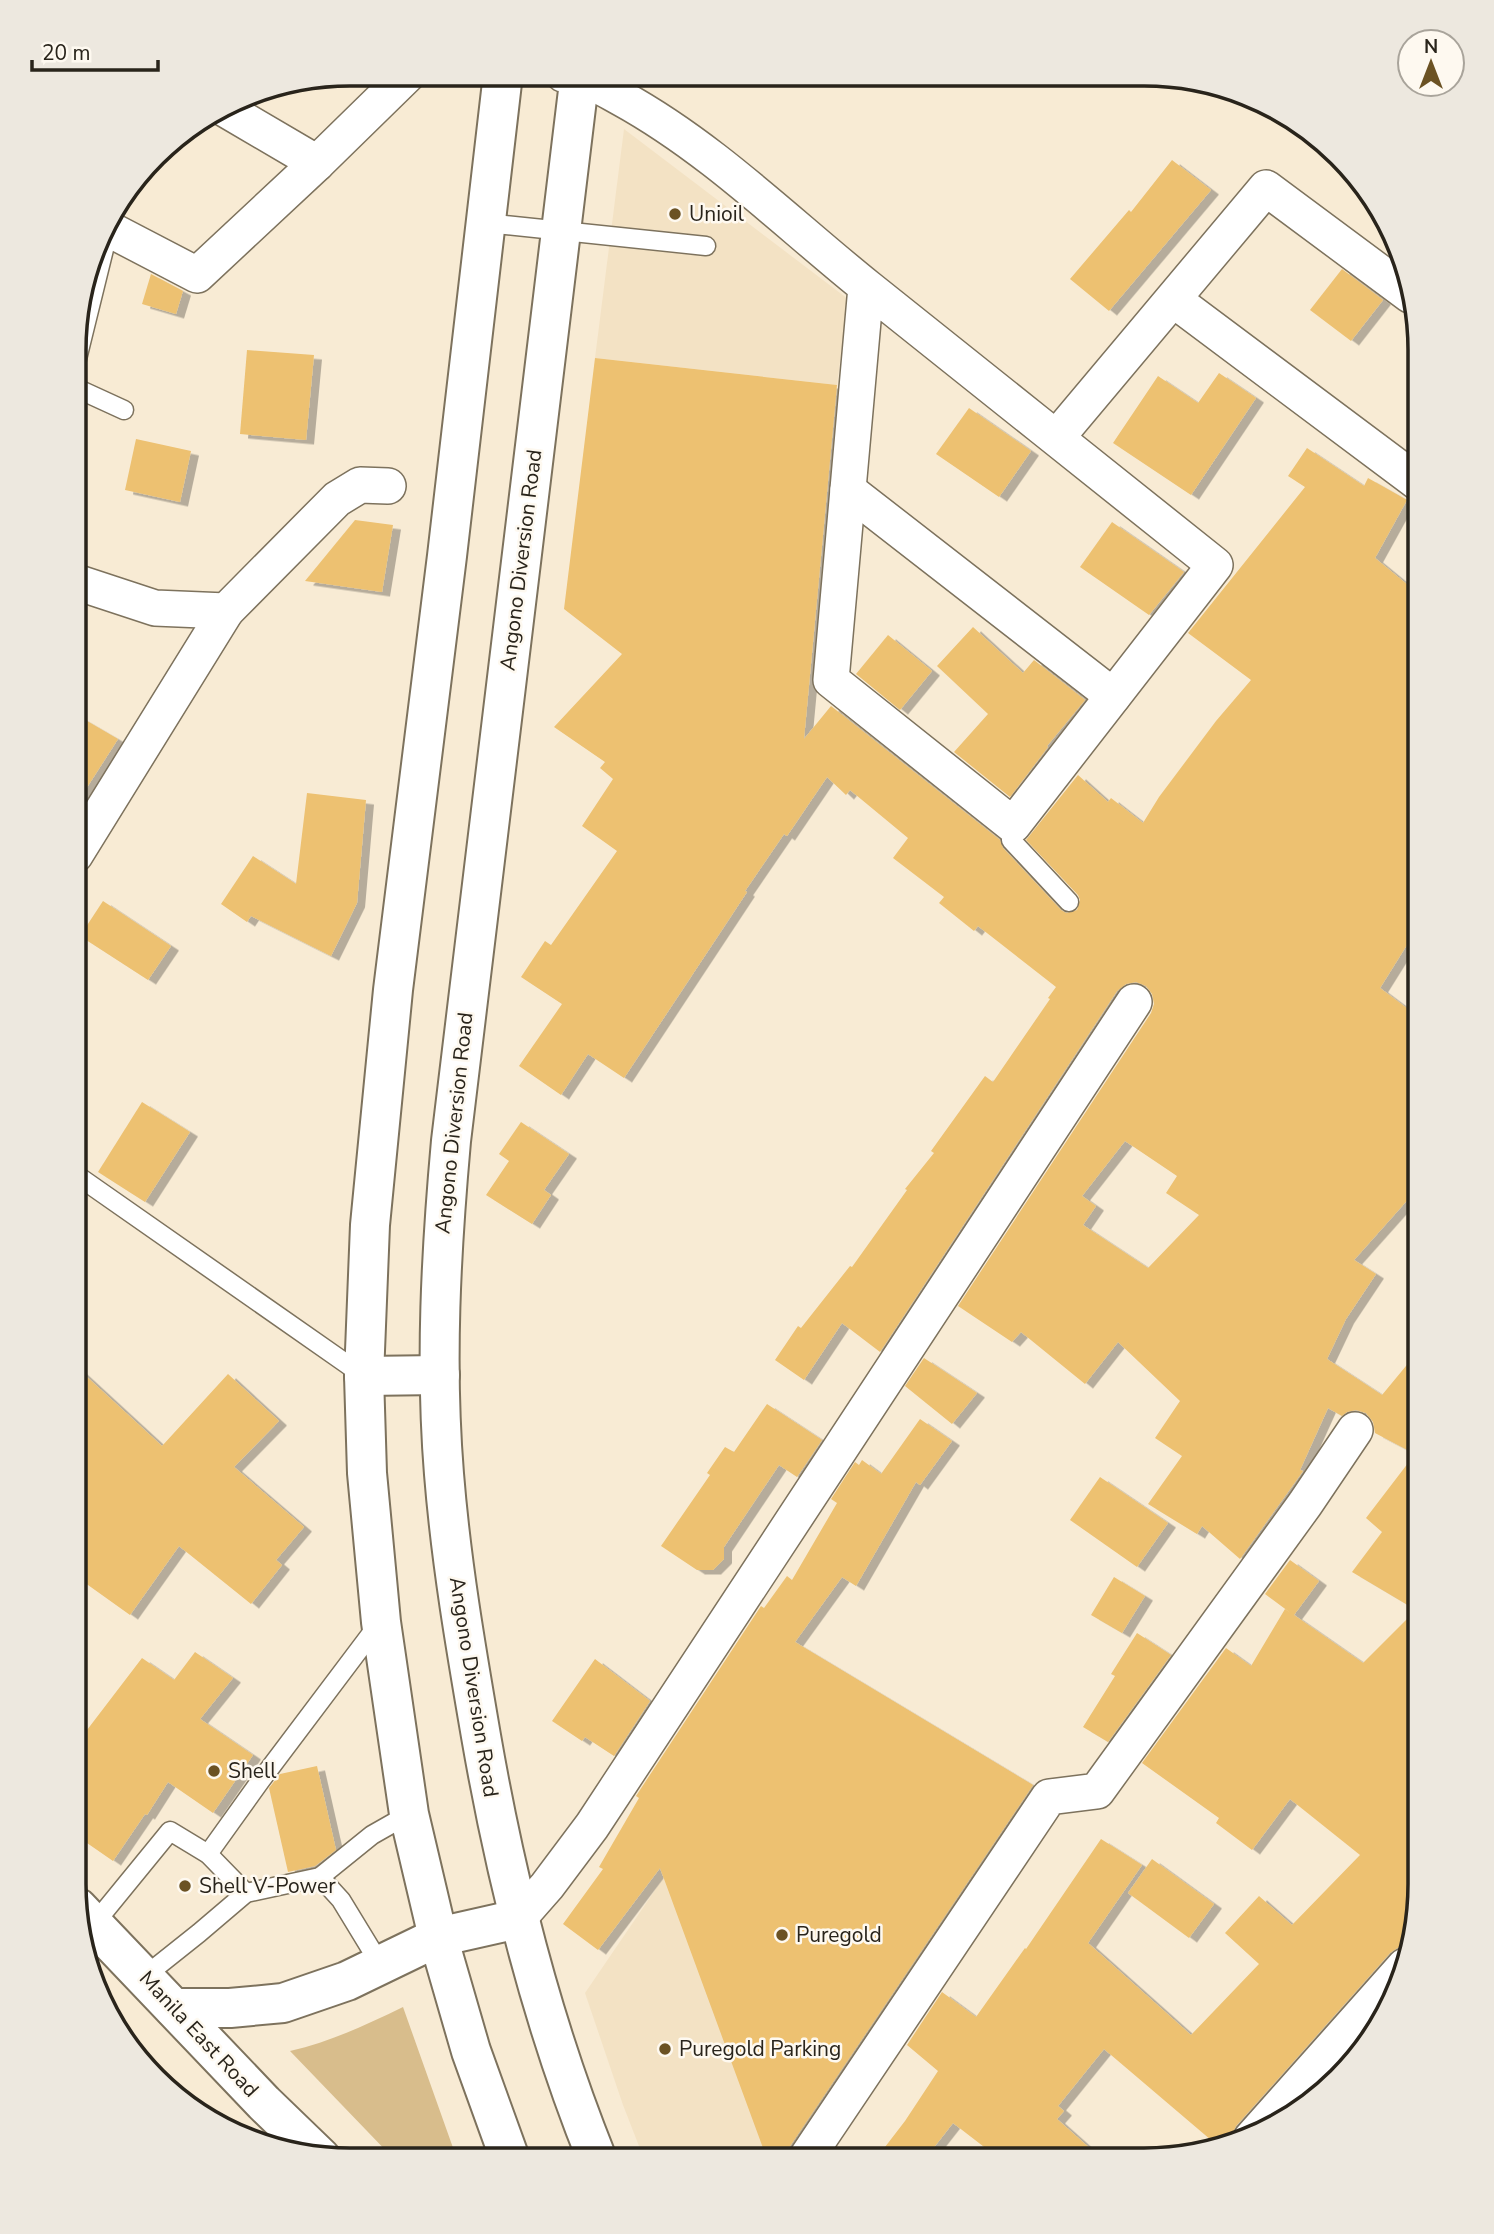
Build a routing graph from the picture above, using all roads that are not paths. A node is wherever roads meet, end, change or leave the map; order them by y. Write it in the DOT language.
graph roads {
  1 [pos="396,86"];
  2 [pos="502,86"];
  3 [pos="574,86"];
  4 [pos="597,86"];
  5 [pos="232,113"];
  6 [pos="317,163"];
  7 [pos="486,223"];
  8 [pos="563,230"];
  9 [pos="114,232"];
  10 [pos="706,246"];
  11 [pos="866,287"];
  12 [pos="1401,289"];
  13 [pos="1174,300"];
  14 [pos="86,393"];
  15 [pos="124,410"];
  16 [pos="1057,437"];
  17 [pos="1408,475"];
  18 [pos="388,486"];
  19 [pos="848,491"];
  20 [pos="86,586"];
  21 [pos="226,611"];
  22 [pos="1113,696"];
  23 [pos="1013,825"];
  24 [pos="86,837"];
  25 [pos="1069,902"];
  26 [pos="1134,1002"];
  27 [pos="86,1182"];
  28 [pos="440,1375"];
  29 [pos="364,1376"];
  30 [pos="1355,1430"];
  31 [pos="381,1622"];
  32 [pos="409,1814"];
  33 [pos="208,1854"];
  34 [pos="320,1877"];
  35 [pos="246,1893"];
  36 [pos="88,1914"];
  37 [pos="88,1918"];
  38 [pos="518,1919"];
  39 [pos="438,1937"];
  40 [pos="380,1964"];
  41 [pos="145,1976"];
  42 [pos="1388,1985"];
  43 [pos="174,2008"];
  44 [pos="1272,2115"];
  45 [pos="307,2144"];
  46 [pos="506,2148"];
  47 [pos="593,2148"];
  48 [pos="813,2148"];
  1 -- 6 [label="street"];
  2 -- 7 [label="main road"];
  3 -- 8 [label="main road, Angono Diversion Road"];
  4 -- 11 [label="street"];
  5 -- 6 [label="street"];
  6 -- 9 [label="street"];
  7 -- 8 [label="lane"];
  7 -- 29 [label="main road"];
  8 -- 10 [label="lane"];
  8 -- 28 [label="main road, Angono Diversion Road"];
  11 -- 16 [label="street"];
  11 -- 19 [label="street"];
  12 -- 13 [label="street"];
  13 -- 16 [label="street"];
  13 -- 17 [label="street"];
  14 -- 15 [label="lane"];
  16 -- 22 [label="street"];
  18 -- 21 [label="street"];
  19 -- 22 [label="street"];
  19 -- 23 [label="street"];
  20 -- 21 [label="street"];
  21 -- 24 [label="street"];
  22 -- 23 [label="street"];
  23 -- 25 [label="lane"];
  26 -- 38 [label="street"];
  27 -- 29 [label="lane"];
  28 -- 29 [label="main road"];
  28 -- 38 [label="main road, Angono Diversion Road"];
  29 -- 31 [label="main road"];
  30 -- 48 [label="street"];
  31 -- 32 [label="main road"];
  31 -- 33 [label="lane"];
  32 -- 34 [label="lane"];
  32 -- 39 [label="main road"];
  33 -- 35 [label="lane"];
  33 -- 36 [label="lane"];
  34 -- 35 [label="lane"];
  34 -- 40 [label="lane"];
  35 -- 41 [label="lane"];
  37 -- 41 [label="main road, Manila East Road"];
  38 -- 39 [label="main road"];
  38 -- 47 [label="main road, Angono Diversion Road"];
  39 -- 40 [label="main road"];
  39 -- 46 [label="main road"];
  40 -- 43 [label="main road"];
  41 -- 43 [label="main road, Manila East Road"];
  42 -- 44 [label="street"];
  43 -- 45 [label="main road, Manila East Road"];
}
